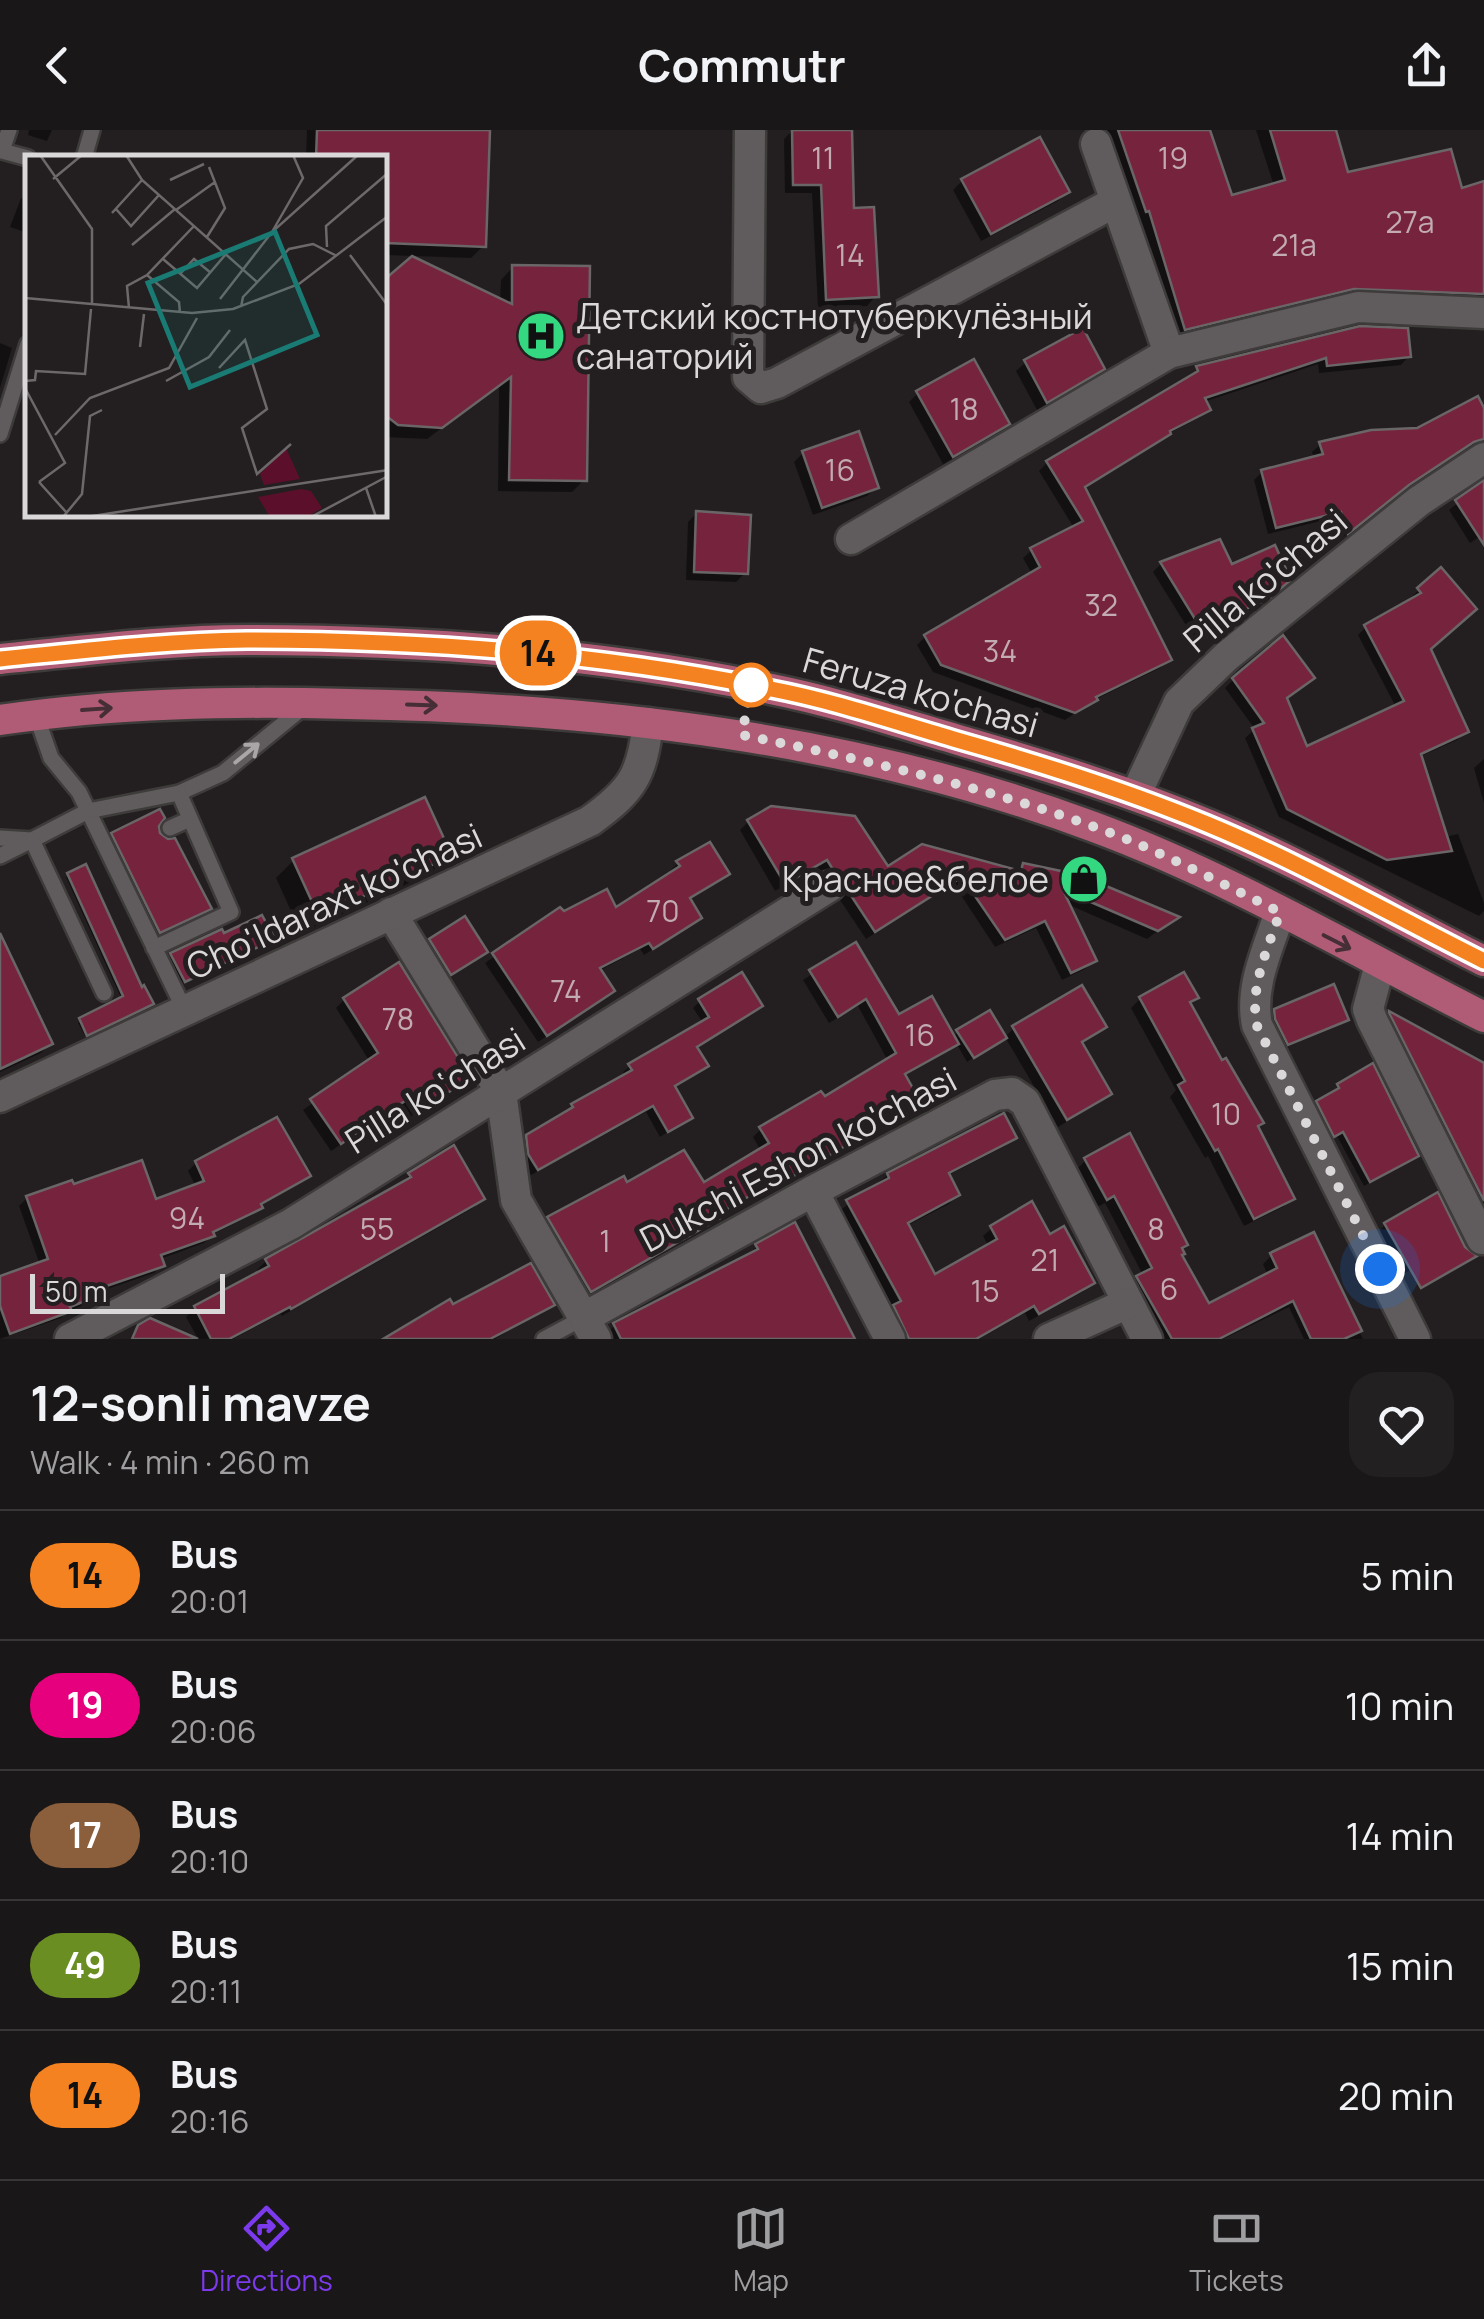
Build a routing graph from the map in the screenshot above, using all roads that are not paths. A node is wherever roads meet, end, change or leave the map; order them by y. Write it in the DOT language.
graph roads {
  1 [pos="9,130"];
  2 [pos="92,130"];
  3 [pos="750,130"];
  4 [pos="1096,144"];
  5 [pos="1,150"];
  6 [pos="85,155"];
  7 [pos="25,157"];
  8 [pos="1114,202"];
  9 [pos="1484,312"];
  10 [pos="1168,352"];
  11 [pos="25,354"];
  12 [pos="0,434"];
  13 [pos="1484,458"];
  14 [pos="851,539"];
  15 [pos="0,659"];
  16 [pos="309,703"];
  17 [pos="36,715"];
  18 [pos="0,720"];
  19 [pos="648,723"];
  20 [pos="179,793"];
  21 [pos="1135,796"];
  22 [pos="88,812"];
  23 [pos="190,819"];
  24 [pos="170,828"];
  25 [pos="0,838"];
  26 [pos="32,840"];
  27 [pos="202,846"];
  28 [pos="184,854"];
  29 [pos="0,856"];
  30 [pos="830,886"];
  31 [pos="1280,912"];
  32 [pos="390,913"];
  33 [pos="154,948"];
  34 [pos="1484,962"];
  35 [pos="1380,964"];
  36 [pos="104,993"];
  37 [pos="185,1011"];
  38 [pos="1484,1018"];
  39 [pos="501,1092"];
  40 [pos="0,1097"];
  41 [pos="813,1191"];
  42 [pos="1482,1239"];
  43 [pos="1128,1302"];
  44 [pos="590,1328"];
  45 [pos="70,1339"];
  46 [pos="544,1339"];
  47 [pos="890,1339"];
  48 [pos="1049,1339"];
  49 [pos="1147,1339"];
  50 [pos="1416,1339"];
  1 -- 5 [label="lane"];
  2 -- 6 [label="lane"];
  3 -- 8 [label="street"];
  4 -- 8 [label="street"];
  5 -- 7 [label="lane"];
  8 -- 10 [label="street"];
  9 -- 10 [label="street"];
  10 -- 14 [label="street"];
  11 -- 12 [label="lane"];
  13 -- 21 [label="street, Pilla ko'chasi"];
  15 -- 21 [label="main road, Feruza ko'chasi"];
  17 -- 16 [label="main road, one-way"];
  16 -- 19 [label="main road, one-way"];
  20 -- 16 [label="lane, one-way"];
  17 -- 18 [label="main road"];
  17 -- 22 [label="lane"];
  19 -- 31 [label="main road"];
  19 -- 32 [label="street, Cho'ldaraxt ko'chasi"];
  20 -- 22 [label="lane"];
  20 -- 23 [label="lane"];
  21 -- 34 [label="main road, Feruza ko'chasi"];
  22 -- 26 [label="lane"];
  22 -- 33 [label="lane"];
  23 -- 24 [label="lane"];
  23 -- 27 [label="lane"];
  25 -- 26 [label="lane"];
  26 -- 29 [label="lane"];
  26 -- 36 [label="lane"];
  27 -- 28 [label="lane"];
  27 -- 33 [label="lane"];
  30 -- 39 [label="street, Pilla ko‘chasi"];
  31 -- 35 [label="main road, one-way"];
  31 -- 50 [label="street"];
  32 -- 37 [label="street, Cho'ldaraxt ko'chasi"];
  32 -- 39 [label="street"];
  33 -- 37 [label="lane"];
  35 -- 38 [label="main road"];
  35 -- 42 [label="street"];
  37 -- 40 [label="street, Cho'ldaraxt ko'chasi"];
  39 -- 44 [label="street"];
  39 -- 45 [label="street, Pilla ko‘chasi"];
  41 -- 43 [label="street, Dukchi Eshon ko'chasi"];
  41 -- 44 [label="street, Dukchi Eshon ko'chasi"];
  41 -- 47 [label="street"];
  43 -- 48 [label="street"];
  43 -- 49 [label="street, Dukchi Eshon ko'chasi"];
  44 -- 46 [label="lane"];
}
